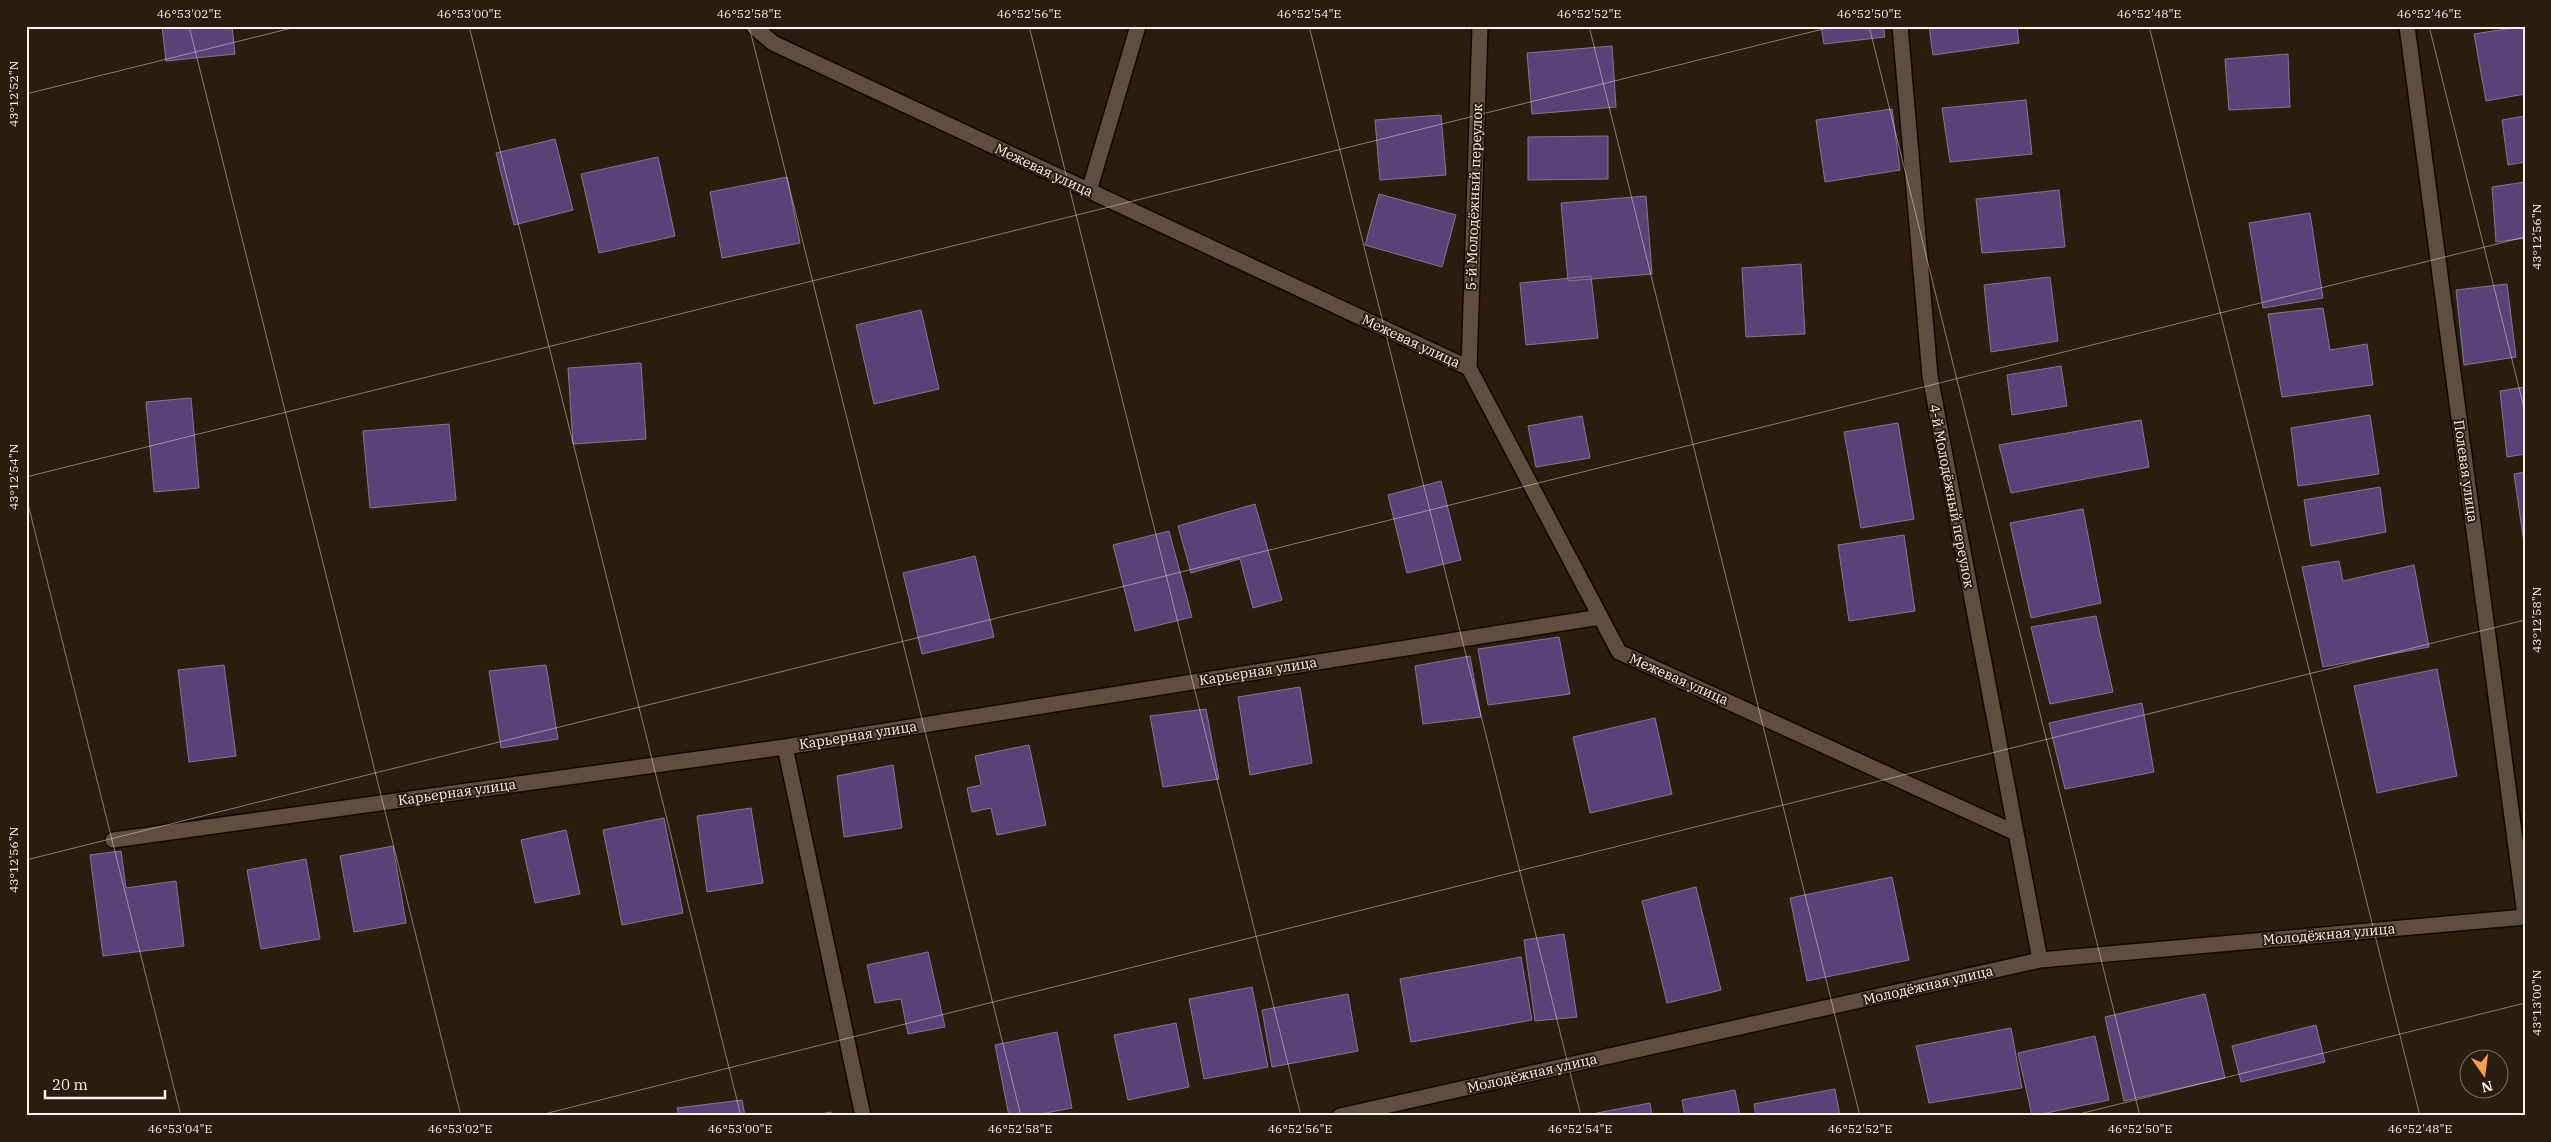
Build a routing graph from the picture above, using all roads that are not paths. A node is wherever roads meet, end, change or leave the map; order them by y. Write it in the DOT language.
graph roads {
  1 [pos="753,26"];
  2 [pos="1138,26"];
  3 [pos="1480,26"];
  4 [pos="1900,26"];
  5 [pos="2407,26"];
  6 [pos="1089,191"];
  7 [pos="1469,368"];
  8 [pos="1600,617"];
  9 [pos="785,747"];
  10 [pos="2016,833"];
  11 [pos="113,840"];
  12 [pos="2525,916"];
  13 [pos="2040,960"];
  14 [pos="863,1116"];
  15 [pos="1340,1116"];
  1 -- 6 [label="street, Межевая улица"];
  2 -- 6 [label="street"];
  3 -- 7 [label="street, 5-й Молодёжный переулок"];
  4 -- 10 [label="street, 4-й Молодёжный переулок"];
  5 -- 12 [label="street, Полевая улица"];
  6 -- 7 [label="street, Межевая улица"];
  7 -- 8 [label="street, Межевая улица"];
  8 -- 9 [label="street, Карьерная улица"];
  8 -- 10 [label="street, Межевая улица"];
  9 -- 11 [label="street, Карьерная улица"];
  9 -- 14 [label="street"];
  10 -- 13 [label="street, 4-й Молодёжный переулок"];
  12 -- 13 [label="street, Молодёжная улица"];
  13 -- 15 [label="street, Молодёжная улица"];
}
